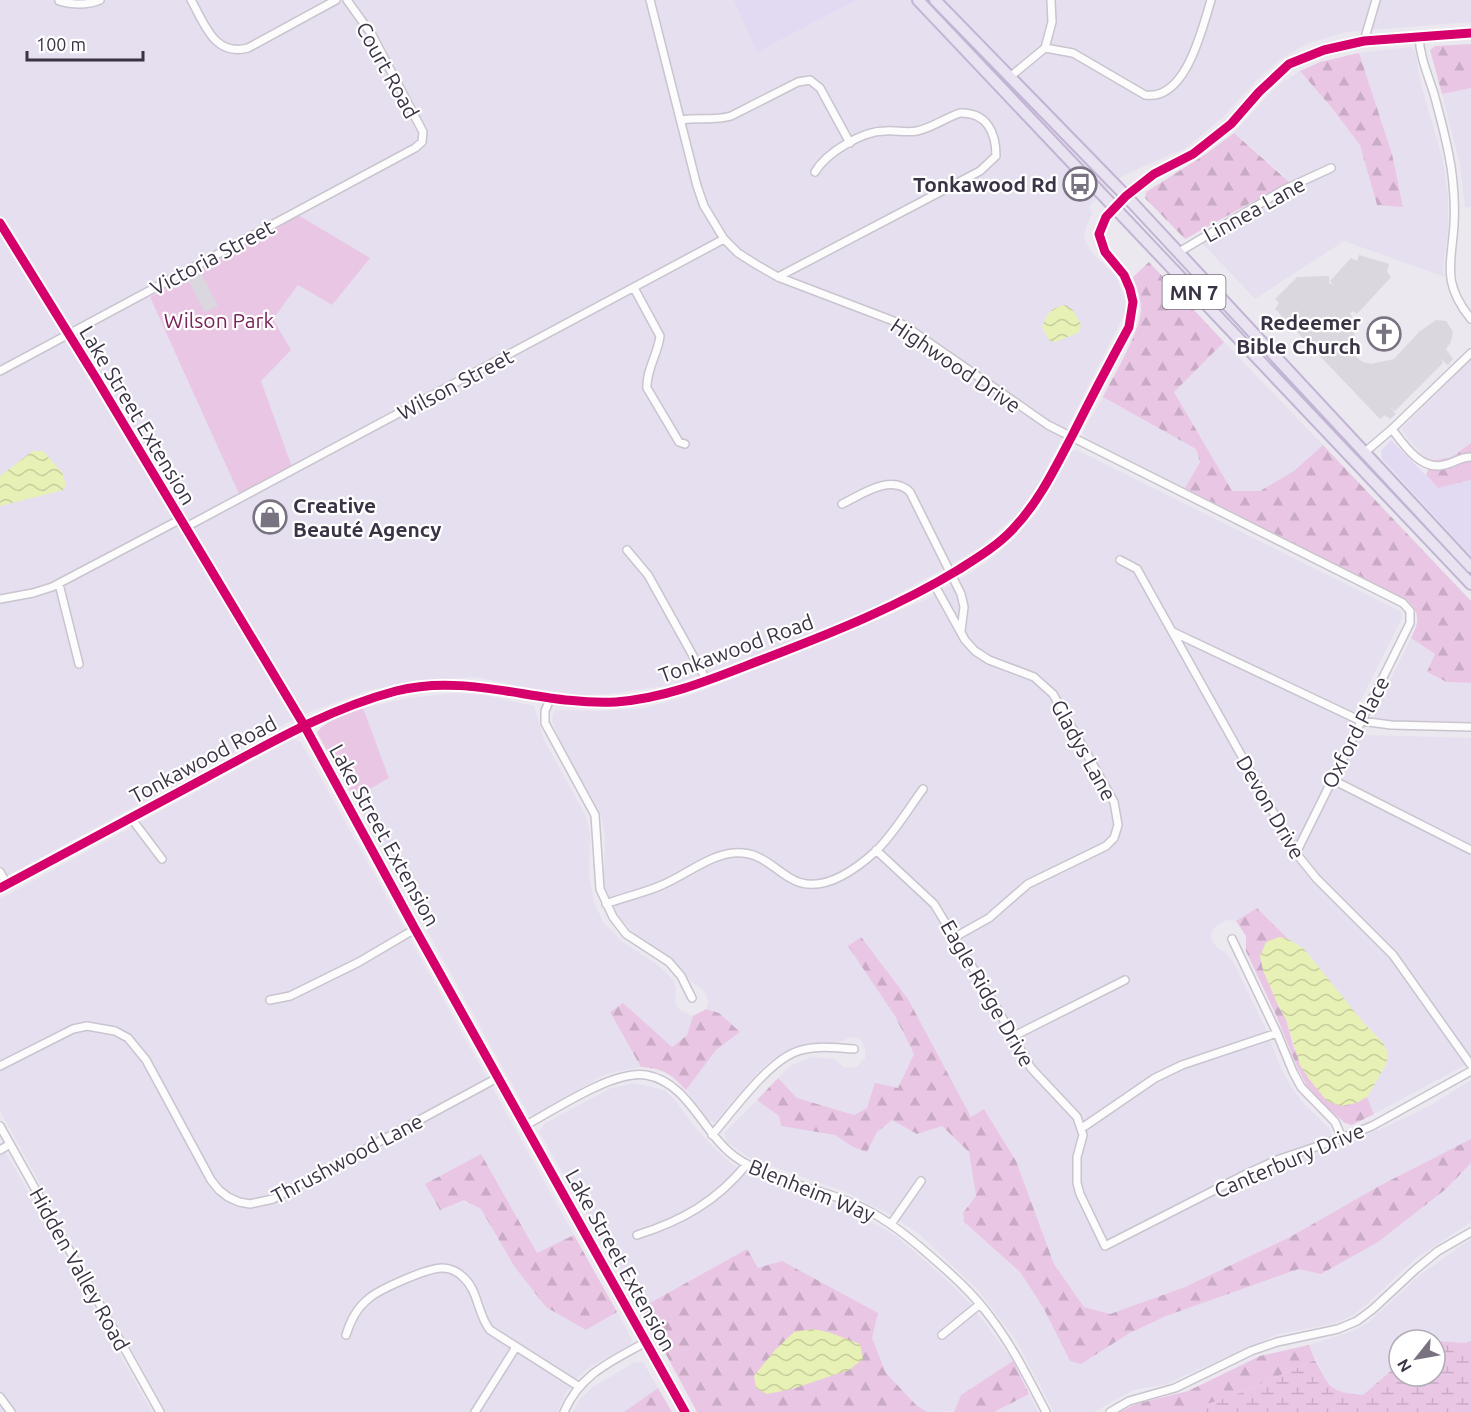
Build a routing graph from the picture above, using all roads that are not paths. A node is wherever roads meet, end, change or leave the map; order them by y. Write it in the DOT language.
graph roads {
  1 [pos="100,0"];
  2 [pos="191,0"];
  3 [pos="336,0"];
  4 [pos="347,0"];
  5 [pos="650,0"];
  6 [pos="918,0"];
  7 [pos="935,0"];
  8 [pos="1051,0"];
  9 [pos="1211,0"];
  10 [pos="1376,0"];
  11 [pos="59,1"];
  12 [pos="1471,33"];
  13 [pos="1419,37"];
  14 [pos="1364,41"];
  15 [pos="1046,48"];
  16 [pos="1011,76"];
  17 [pos="681,120"];
  18 [pos="422,142"];
  19 [pos="850,143"];
  20 [pos="1331,168"];
  21 [pos="815,172"];
  22 [pos="1126,196"];
  23 [pos="1114,208"];
  24 [pos="0,223"];
  25 [pos="724,239"];
  26 [pos="1179,252"];
  27 [pos="778,277"];
  28 [pos="634,288"];
  29 [pos="1471,319"];
  30 [pos="68,335"];
  31 [pos="1471,352"];
  32 [pos="0,370"];
  33 [pos="1392,429"];
  34 [pos="1071,437"];
  35 [pos="685,444"];
  36 [pos="1364,453"];
  37 [pos="1471,457"];
  38 [pos="842,504"];
  39 [pos="183,523"];
  40 [pos="627,550"];
  41 [pos="1120,560"];
  42 [pos="1471,567"];
  43 [pos="952,573"];
  44 [pos="59,584"];
  45 [pos="934,584"];
  46 [pos="1471,584"];
  47 [pos="0,599"];
  48 [pos="1410,611"];
  49 [pos="961,631"];
  50 [pos="1173,632"];
  51 [pos="79,664"];
  52 [pos="707,681"];
  53 [pos="550,699"];
  54 [pos="1361,721"];
  55 [pos="304,725"];
  56 [pos="1471,727"];
  57 [pos="1331,779"];
  58 [pos="923,789"];
  59 [pos="131,818"];
  60 [pos="876,850"];
  61 [pos="1471,850"];
  62 [pos="1296,853"];
  63 [pos="162,860"];
  64 [pos="0,872"];
  65 [pos="4,886"];
  66 [pos="606,903"];
  67 [pos="415,929"];
  68 [pos="955,937"];
  69 [pos="1232,939"];
  70 [pos="1125,980"];
  71 [pos="692,998"];
  72 [pos="270,1000"];
  73 [pos="1277,1033"];
  74 [pos="1012,1037"];
  75 [pos="854,1049"];
  76 [pos="1471,1065"];
  77 [pos="0,1066"];
  78 [pos="1471,1071"];
  79 [pos="499,1077"];
  80 [pos="526,1125"];
  81 [pos="0,1126"];
  82 [pos="1082,1128"];
  83 [pos="712,1135"];
  84 [pos="1342,1138"];
  85 [pos="10,1144"];
  86 [pos="0,1150"];
  87 [pos="747,1164"];
  88 [pos="921,1180"];
  89 [pos="891,1224"];
  90 [pos="1471,1232"];
  91 [pos="637,1235"];
  92 [pos="980,1304"];
  93 [pos="346,1335"];
  94 [pos="942,1335"];
  95 [pos="646,1342"];
  96 [pos="516,1347"];
  97 [pos="578,1386"];
  98 [pos="0,1397"];
  99 [pos="11,1412"];
  100 [pos="160,1412"];
  101 [pos="475,1412"];
  102 [pos="564,1412"];
  103 [pos="685,1412"];
  104 [pos="1046,1412"];
  105 [pos="1110,1412"];
  1 -- 11 [label="street"];
  2 -- 3 [label="street"];
  4 -- 18 [label="street, Court Road"];
  5 -- 17 [label="street, Highwood Drive"];
  6 -- 23 [label="main road, MN 7"];
  7 -- 16 [label="main road, MN 7"];
  8 -- 15 [label="street"];
  9 -- 15 [label="street"];
  10 -- 14 [label="street"];
  12 -- 13 [label="street, Tonkawood Road"];
  13 -- 14 [label="street, Tonkawood Road"];
  13 -- 29 [label="street"];
  14 -- 22 [label="street, Tonkawood Road"];
  15 -- 16 [label="street"];
  16 -- 22 [label="main road, MN 7"];
  17 -- 19 [label="street"];
  17 -- 25 [label="street, Highwood Drive"];
  18 -- 30 [label="street, Victoria Street"];
  19 -- 21 [label="street"];
  19 -- 27 [label="street"];
  20 -- 26 [label="street, Linnea Lane"];
  22 -- 23 [label="street, Tonkawood Road"];
  22 -- 26 [label="main road, MN 7"];
  23 -- 34 [label="street, Tonkawood Road"];
  23 -- 46 [label="main road, MN 7"];
  24 -- 30 [label="street, Lake Street Extension"];
  25 -- 27 [label="street, Highwood Drive"];
  25 -- 28 [label="street, Wilson Street"];
  26 -- 36 [label="main road, MN 7"];
  27 -- 34 [label="street, Highwood Drive"];
  28 -- 35 [label="street"];
  28 -- 39 [label="street, Wilson Street"];
  30 -- 32 [label="street, Victoria Street"];
  30 -- 39 [label="street, Lake Street Extension"];
  31 -- 33 [label="street"];
  33 -- 36 [label="street"];
  33 -- 37 [label="street"];
  34 -- 43 [label="street, Tonkawood Road"];
  34 -- 48 [label="street, Highwood Drive"];
  36 -- 42 [label="main road, MN 7"];
  38 -- 43 [label="street"];
  39 -- 44 [label="street, Wilson Street"];
  39 -- 55 [label="street, Lake Street Extension"];
  40 -- 52 [label="street"];
  41 -- 50 [label="street, Devon Drive"];
  43 -- 45 [label="street, Tonkawood Road"];
  43 -- 49 [label="street"];
  44 -- 47 [label="street, Wilson Street"];
  44 -- 51 [label="street"];
  45 -- 49 [label="street, Gladys Lane"];
  45 -- 52 [label="street, Tonkawood Road"];
  48 -- 54 [label="street, Oxford Place"];
  49 -- 68 [label="street, Gladys Lane"];
  50 -- 54 [label="street"];
  50 -- 62 [label="street, Devon Drive"];
  52 -- 53 [label="street, Tonkawood Road"];
  53 -- 55 [label="street, Tonkawood Road"];
  53 -- 66 [label="street"];
  54 -- 56 [label="street"];
  54 -- 57 [label="street, Oxford Place"];
  55 -- 59 [label="street, Tonkawood Road"];
  55 -- 67 [label="street, Lake Street Extension"];
  57 -- 61 [label="street"];
  57 -- 62 [label="street, Oxford Place"];
  58 -- 60 [label="street"];
  59 -- 63 [label="street"];
  59 -- 65 [label="street, Tonkawood Road"];
  60 -- 66 [label="street"];
  60 -- 68 [label="street, Eagle Ridge Drive"];
  62 -- 76 [label="street, Devon Drive"];
  64 -- 65 [label="street"];
  66 -- 71 [label="street"];
  67 -- 72 [label="street"];
  67 -- 79 [label="street, Lake Street Extension"];
  68 -- 74 [label="street, Eagle Ridge Drive"];
  69 -- 73 [label="street"];
  70 -- 74 [label="street"];
  73 -- 82 [label="street"];
  73 -- 84 [label="street"];
  74 -- 82 [label="street, Eagle Ridge Drive"];
  75 -- 83 [label="street"];
  77 -- 79 [label="street, Thrushwood Lane"];
  78 -- 84 [label="street, Canterbury Drive"];
  79 -- 80 [label="street, Lake Street Extension"];
  80 -- 83 [label="street, Blenheim Way"];
  80 -- 95 [label="street, Lake Street Extension"];
  81 -- 85 [label="street, Hidden Valley Road"];
  82 -- 84 [label="street, Canterbury Drive"];
  83 -- 87 [label="street, Blenheim Way"];
  85 -- 86 [label="street"];
  85 -- 100 [label="street, Hidden Valley Road"];
  87 -- 89 [label="street, Blenheim Way"];
  87 -- 91 [label="street"];
  88 -- 89 [label="street, Blenheim Way"];
  89 -- 92 [label="street, Blenheim Way"];
  90 -- 105 [label="street"];
  92 -- 94 [label="street"];
  92 -- 104 [label="street, Blenheim Way"];
  93 -- 96 [label="street"];
  95 -- 97 [label="street"];
  95 -- 103 [label="street, Lake Street Extension"];
  96 -- 97 [label="street"];
  96 -- 101 [label="street"];
  97 -- 102 [label="street"];
  98 -- 99 [label="street"];
}
